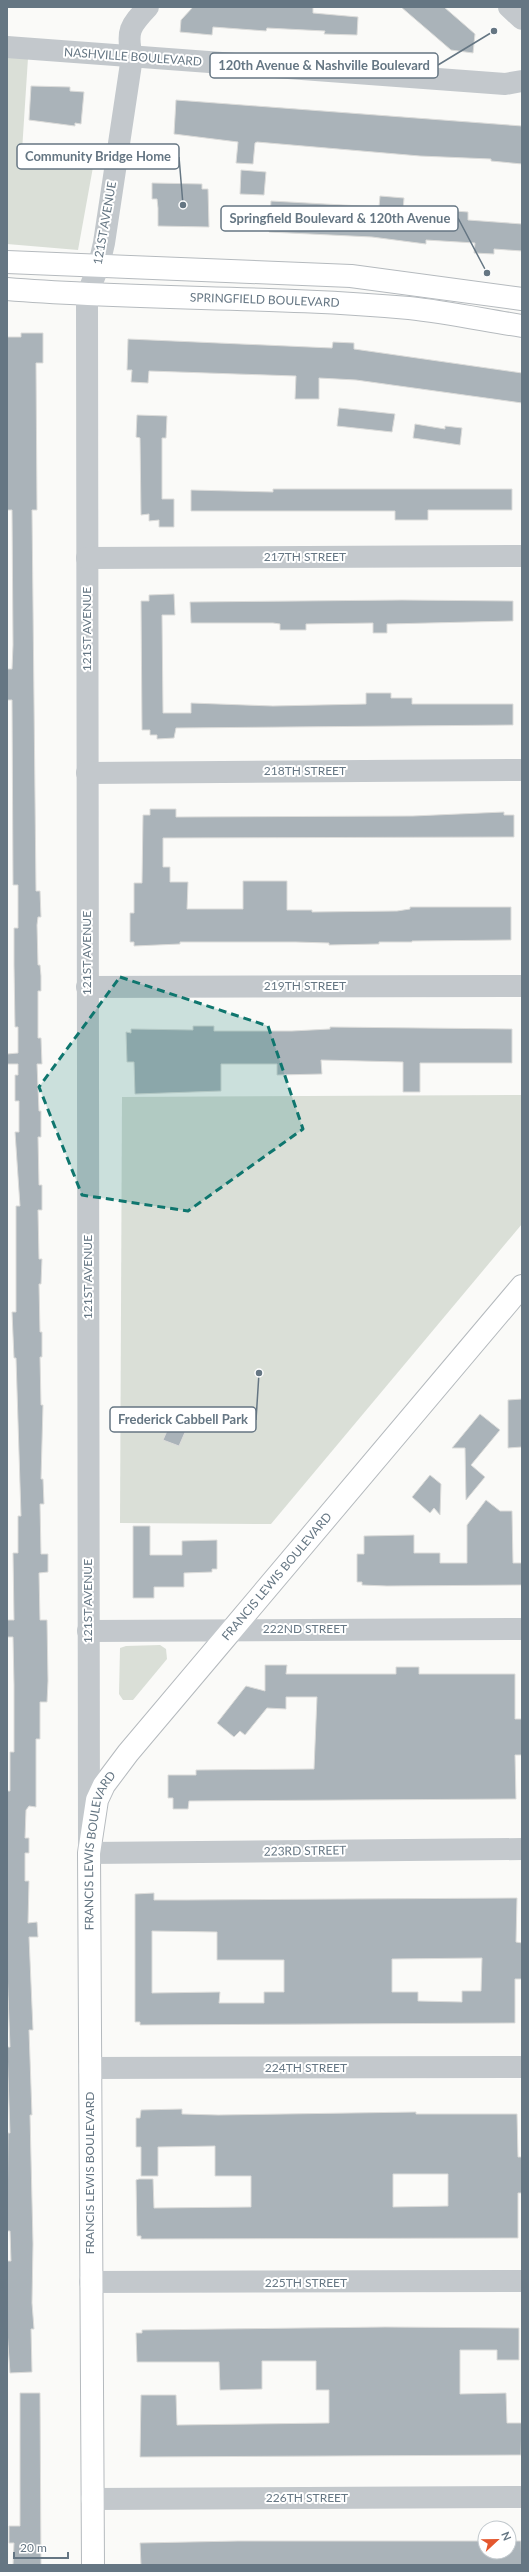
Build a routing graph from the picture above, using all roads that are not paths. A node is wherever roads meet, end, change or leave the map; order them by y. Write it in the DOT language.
graph roads {
  1 [pos="148,7"];
  2 [pos="509,7"];
  3 [pos="522,19"];
  4 [pos="7,47"];
  5 [pos="132,57"];
  6 [pos="522,82"];
  7 [pos="7,262"];
  8 [pos="99,265"];
  9 [pos="7,289"];
  10 [pos="87,295"];
  11 [pos="522,299"];
  12 [pos="522,326"];
  13 [pos="522,556"];
  14 [pos="87,558"];
  15 [pos="522,770"];
  16 [pos="87,773"];
  17 [pos="522,986"];
  18 [pos="88,987"];
  19 [pos="522,1286"];
  20 [pos="231,1629"];
  21 [pos="522,1629"];
  22 [pos="88,1631"];
  23 [pos="522,1849"];
  24 [pos="89,1853"];
  25 [pos="522,2067"];
  26 [pos="89,2068"];
  27 [pos="522,2281"];
  28 [pos="90,2282"];
  29 [pos="522,2497"];
  30 [pos="92,2499"];
  31 [pos="93,2565"];
  1 -- 5 [label="street"];
  2 -- 3 [label="street"];
  4 -- 5 [label="street, NASHVILLE BOULEVARD"];
  5 -- 6 [label="street, NASHVILLE BOULEVARD"];
  5 -- 8 [label="street, 121ST AVENUE"];
  7 -- 8 [label="main road"];
  8 -- 10 [label="street, 121ST AVENUE"];
  8 -- 11 [label="main road"];
  9 -- 10 [label="main road, SPRINGFIELD BOULEVARD"];
  10 -- 12 [label="main road, SPRINGFIELD BOULEVARD"];
  10 -- 14 [label="street, 121ST AVENUE"];
  13 -- 14 [label="street, 217TH STREET"];
  14 -- 16 [label="street, 121ST AVENUE"];
  15 -- 16 [label="street, 218TH STREET"];
  16 -- 18 [label="street, 121ST AVENUE"];
  17 -- 18 [label="street, 219TH STREET"];
  18 -- 22 [label="street, 121ST AVENUE"];
  19 -- 20 [label="main road, FRANCIS LEWIS BOULEVARD"];
  20 -- 21 [label="street, 222ND STREET"];
  20 -- 22 [label="street, 222ND STREET"];
  20 -- 24 [label="main road, FRANCIS LEWIS BOULEVARD"];
  22 -- 24 [label="street, 121ST AVENUE"];
  23 -- 24 [label="street, 223RD STREET"];
  24 -- 26 [label="main road, FRANCIS LEWIS BOULEVARD"];
  25 -- 26 [label="street, 224TH STREET"];
  26 -- 28 [label="main road, FRANCIS LEWIS BOULEVARD"];
  27 -- 28 [label="street, 225TH STREET"];
  28 -- 30 [label="main road, FRANCIS LEWIS BOULEVARD"];
  29 -- 30 [label="street, 226TH STREET"];
  30 -- 31 [label="main road, FRANCIS LEWIS BOULEVARD"];
}
